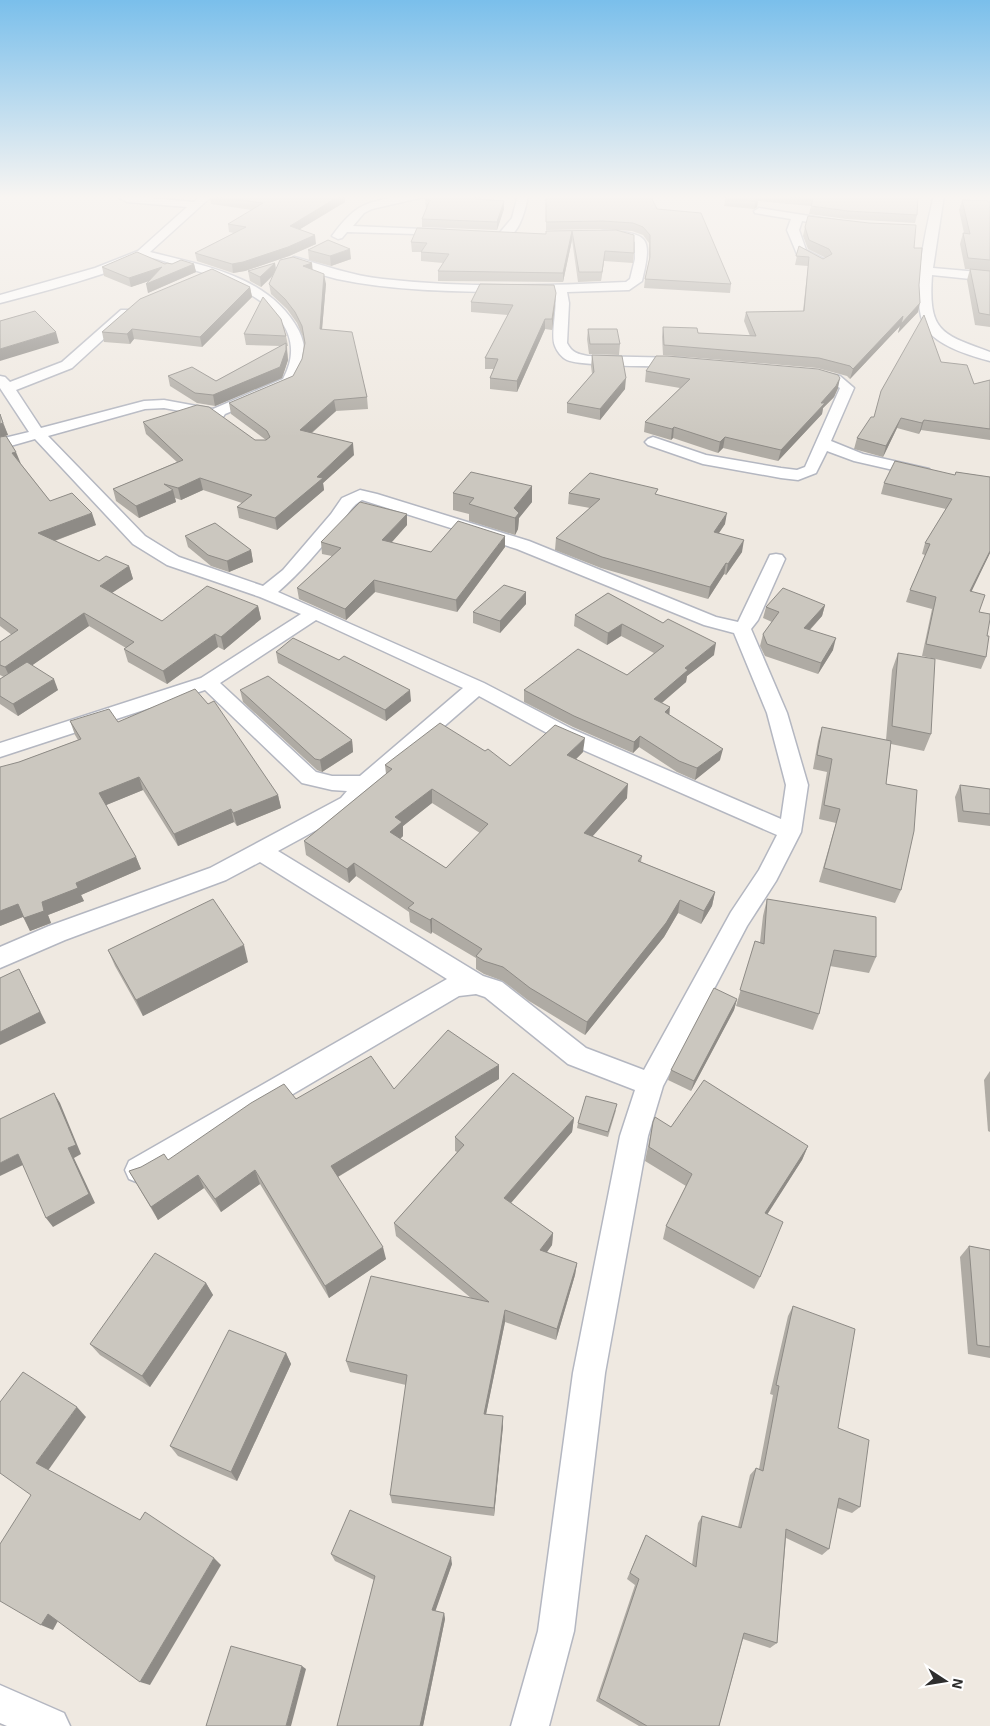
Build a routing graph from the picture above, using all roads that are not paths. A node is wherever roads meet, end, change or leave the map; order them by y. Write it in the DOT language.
graph roads {
  1 [pos="83,276"];
  2 [pos="205,276"];
  3 [pos="223,276"];
  4 [pos="248,276"];
  5 [pos="340,276"];
  6 [pos="638,276"];
  7 [pos="926,276"];
  8 [pos="974,276"];
  9 [pos="990,277"];
  10 [pos="197,279"];
  11 [pos="233,279"];
  12 [pos="560,289"];
  13 [pos="0,299"];
  14 [pos="137,304"];
  15 [pos="990,357"];
  16 [pos="694,363"];
  17 [pos="798,373"];
  18 [pos="4,384"];
  19 [pos="38,433"];
  20 [pos="654,442"];
  21 [pos="0,444"];
  22 [pos="824,444"];
  23 [pos="943,474"];
  24 [pos="776,559"];
  25 [pos="266,593"];
  26 [pos="315,613"];
  27 [pos="742,628"];
  28 [pos="208,682"];
  29 [pos="477,687"];
  30 [pos="1,747"];
  31 [pos="365,784"];
  32 [pos="790,832"];
  33 [pos="260,851"];
  34 [pos="0,958"];
  35 [pos="476,984"];
  36 [pos="650,1084"];
  37 [pos="137,1170"];
  38 [pos="0,1704"];
  39 [pos="51,1726"];
  40 [pos="530,1726"];
  1 -- 13 [label="street"];
  2 -- 10 [label="street"];
  3 -- 11 [label="street"];
  4 -- 11 [label="street"];
  5 -- 12 [label="street"];
  6 -- 12 [label="street"];
  7 -- 15 [label="street"];
  8 -- 9 [label="street"];
  11 -- 19 [label="street"];
  12 -- 16 [label="street"];
  14 -- 18 [label="street"];
  17 -- 22 [label="street"];
  18 -- 19 [label="street"];
  19 -- 21 [label="street"];
  19 -- 25 [label="street"];
  20 -- 22 [label="street"];
  22 -- 23 [label="street"];
  24 -- 27 [label="street"];
  25 -- 26 [label="street"];
  25 -- 27 [label="street"];
  26 -- 28 [label="street"];
  26 -- 29 [label="street"];
  27 -- 32 [label="street"];
  28 -- 30 [label="street"];
  28 -- 31 [label="street"];
  29 -- 31 [label="street"];
  29 -- 32 [label="street"];
  31 -- 33 [label="street"];
  32 -- 36 [label="street"];
  33 -- 34 [label="street"];
  33 -- 35 [label="street"];
  35 -- 36 [label="street"];
  35 -- 37 [label="street"];
  36 -- 40 [label="street"];
  38 -- 39 [label="street"];
}
